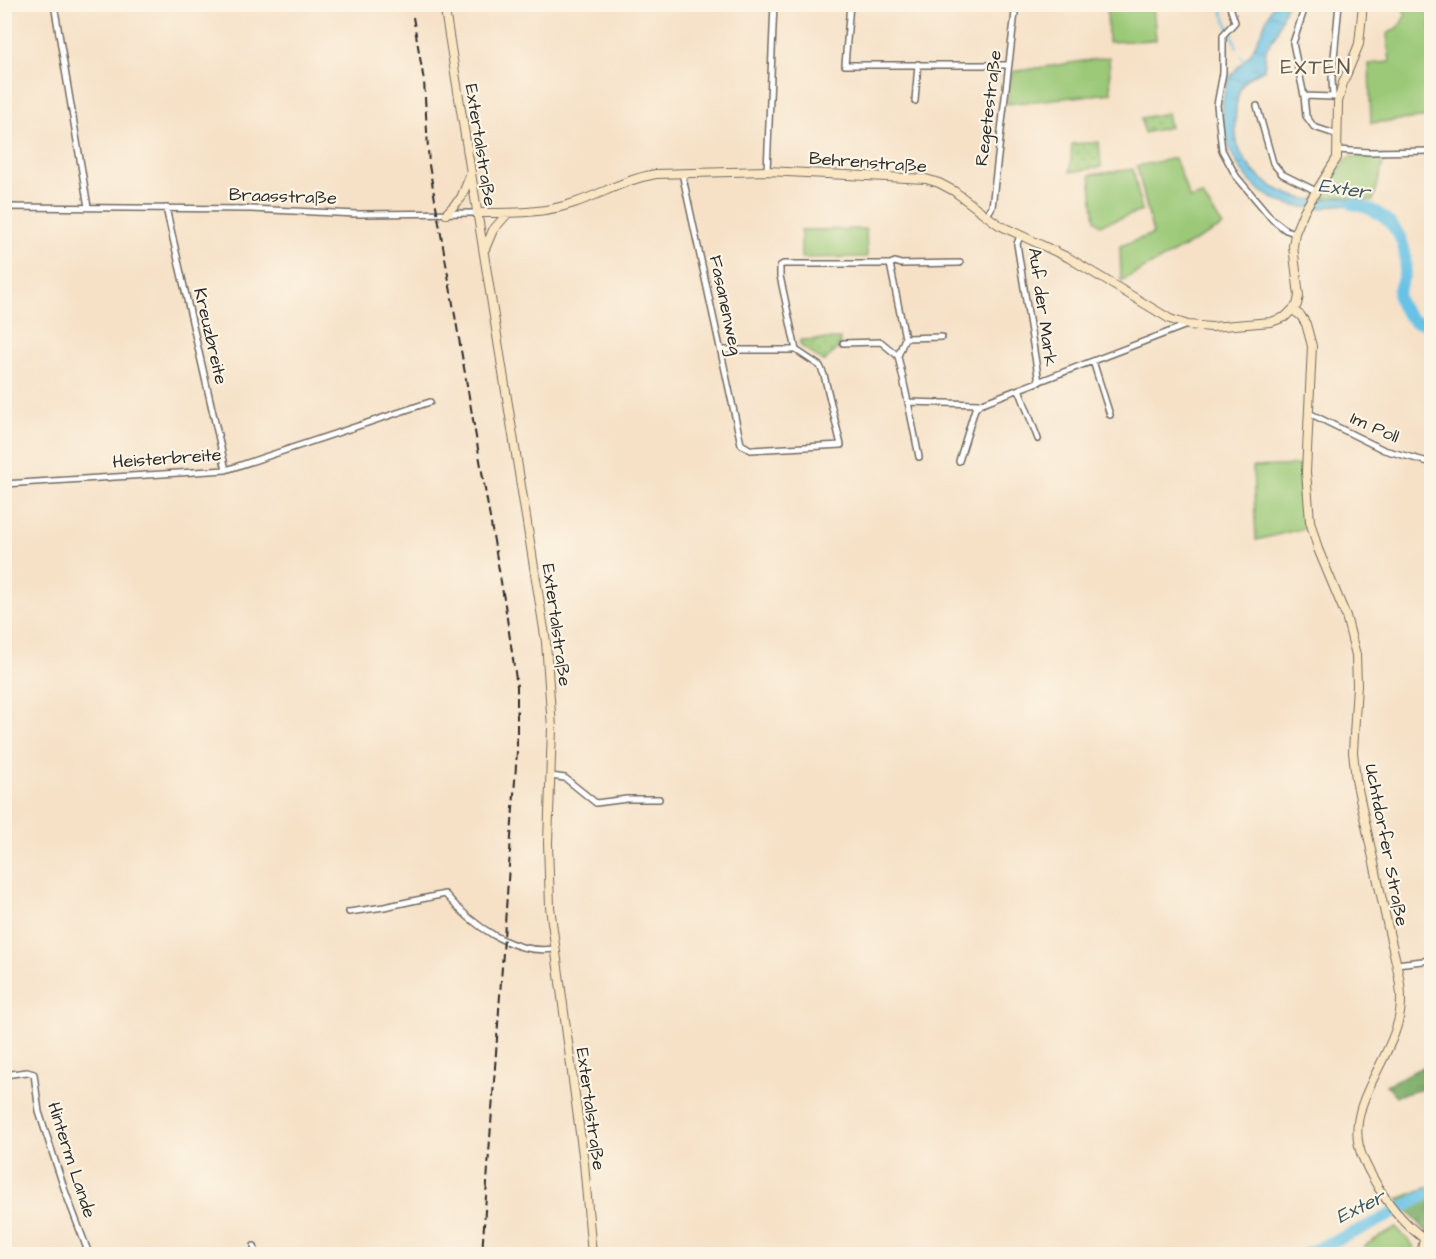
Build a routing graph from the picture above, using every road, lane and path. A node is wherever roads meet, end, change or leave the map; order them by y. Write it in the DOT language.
graph roads {
  1 [pos="54,4"];
  2 [pos="444,4"];
  3 [pos="774,4"];
  4 [pos="850,4"];
  5 [pos="1016,4"];
  6 [pos="1229,4"];
  7 [pos="1306,4"];
  8 [pos="1339,4"];
  9 [pos="1363,4"];
  10 [pos="918,64"];
  11 [pos="1009,65"];
  12 [pos="1304,96"];
  13 [pos="1336,97"];
  14 [pos="915,101"];
  15 [pos="1257,106"];
  16 [pos="1338,135"];
  17 [pos="1337,150"];
  18 [pos="1431,151"];
  19 [pos="767,171"];
  20 [pos="682,173"];
  21 [pos="471,175"];
  22 [pos="1316,192"];
  23 [pos="4,207"];
  24 [pos="87,207"];
  25 [pos="166,208"];
  26 [pos="477,213"];
  27 [pos="508,213"];
  28 [pos="446,214"];
  29 [pos="987,215"];
  30 [pos="1295,233"];
  31 [pos="1020,236"];
  32 [pos="484,251"];
  33 [pos="960,263"];
  34 [pos="890,264"];
  35 [pos="1293,310"];
  36 [pos="1188,325"];
  37 [pos="942,337"];
  38 [pos="905,338"];
  39 [pos="843,343"];
  40 [pos="721,350"];
  41 [pos="796,350"];
  42 [pos="898,356"];
  43 [pos="1093,361"];
  44 [pos="1039,382"];
  45 [pos="1019,389"];
  46 [pos="430,402"];
  47 [pos="908,402"];
  48 [pos="980,404"];
  49 [pos="1309,413"];
  50 [pos="1110,415"];
  51 [pos="1038,439"];
  52 [pos="919,457"];
  53 [pos="959,461"];
  54 [pos="1431,463"];
  55 [pos="226,470"];
  56 [pos="4,484"];
  57 [pos="551,776"];
  58 [pos="659,799"];
  59 [pos="349,912"];
  60 [pos="555,949"];
  61 [pos="1431,960"];
  62 [pos="1396,964"];
  63 [pos="4,1075"];
  64 [pos="1428,1241"];
  65 [pos="254,1245"];
  66 [pos="89,1254"];
  67 [pos="256,1254"];
  68 [pos="592,1254"];
  69 [pos="1421,1254"];
  1 -- 24 [label="street"];
  2 -- 21 [label="main road, Extertalstraße"];
  3 -- 19 [label="street"];
  4 -- 10 [label="street"];
  5 -- 11 [label="street, Regetestraße"];
  6 -- 30 [label="street"];
  7 -- 12 [label="street"];
  8 -- 13 [label="street"];
  9 -- 13 [label="main road"];
  10 -- 11 [label="street"];
  10 -- 14 [label="street"];
  11 -- 29 [label="street, Regetestraße"];
  12 -- 13 [label="street"];
  12 -- 16 [label="street"];
  13 -- 16 [label="main road"];
  15 -- 22 [label="street"];
  16 -- 17 [label="main road"];
  17 -- 18 [label="street"];
  17 -- 22 [label="main road"];
  19 -- 20 [label="main road, Behrenstraße"];
  19 -- 29 [label="main road, Behrenstraße"];
  20 -- 27 [label="main road, Behrenstraße"];
  20 -- 40 [label="street, Fasanenweg"];
  21 -- 26 [label="main road, Extertalstraße"];
  21 -- 28 [label="main road"];
  22 -- 30 [label="main road"];
  23 -- 24 [label="street, Braasstraße"];
  24 -- 25 [label="street, Braasstraße"];
  25 -- 28 [label="street, Braasstraße"];
  25 -- 55 [label="street, Kreuzbreite"];
  26 -- 27 [label="main road, Behrenstraße"];
  26 -- 28 [label="street, Braasstraße"];
  26 -- 32 [label="main road, Extertalstraße"];
  27 -- 32 [label="main road"];
  29 -- 31 [label="main road, Behrenstraße"];
  30 -- 35 [label="main road"];
  31 -- 36 [label="main road, Behrenstraße"];
  31 -- 44 [label="street, Auf der Mark"];
  32 -- 57 [label="main road, Extertalstraße"];
  33 -- 34 [label="street"];
  34 -- 38 [label="street"];
  34 -- 41 [label="street"];
  35 -- 36 [label="main road, Behrenstraße"];
  35 -- 49 [label="main road, Uchtdorfer Straße"];
  36 -- 43 [label="street"];
  37 -- 38 [label="street"];
  38 -- 42 [label="street"];
  39 -- 42 [label="street"];
  40 -- 41 [label="street"];
  40 -- 41 [label="street, Fasanenweg"];
  42 -- 47 [label="street"];
  43 -- 44 [label="street"];
  43 -- 50 [label="street"];
  44 -- 45 [label="street"];
  45 -- 48 [label="street"];
  45 -- 51 [label="street"];
  46 -- 55 [label="street, Heisterbreite"];
  47 -- 48 [label="street"];
  47 -- 52 [label="street"];
  48 -- 53 [label="street"];
  49 -- 54 [label="street, Im Poll"];
  49 -- 62 [label="main road, Uchtdorfer Straße"];
  55 -- 56 [label="street, Heisterbreite"];
  57 -- 58 [label="street"];
  57 -- 60 [label="main road, Extertalstraße"];
  59 -- 60 [label="street"];
  60 -- 68 [label="main road, Extertalstraße"];
  61 -- 62 [label="street"];
  62 -- 64 [label="main road, Uchtdorfer Straße"];
  63 -- 66 [label="street, Hinterm Lande"];
  64 -- 69 [label="main road"];
  65 -- 67 [label="street"];
}
